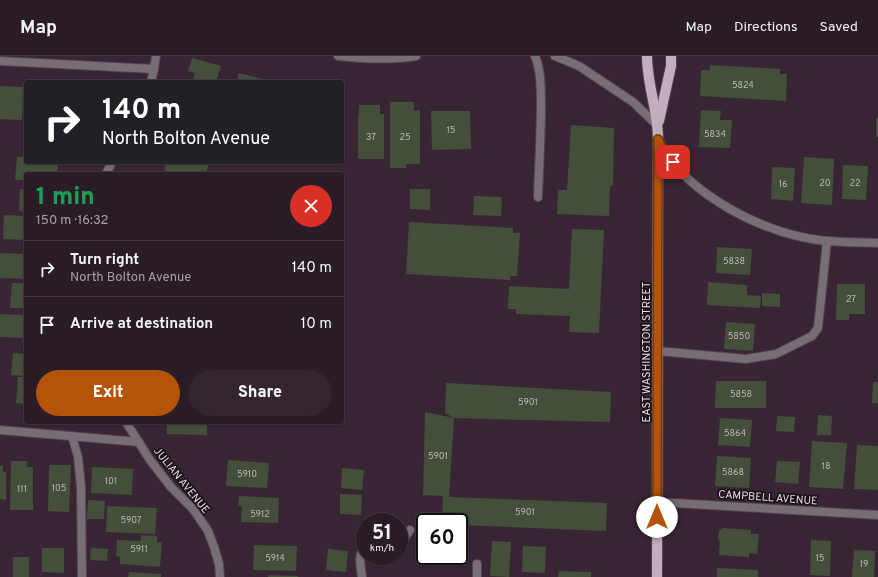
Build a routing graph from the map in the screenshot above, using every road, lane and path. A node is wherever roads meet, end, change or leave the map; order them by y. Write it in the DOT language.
graph roads {
  1 [pos="156,56"];
  2 [pos="338,56"];
  3 [pos="416,56"];
  4 [pos="535,56"];
  5 [pos="555,56"];
  6 [pos="647,56"];
  7 [pos="671,56"];
  8 [pos="0,61"];
  9 [pos="154,69"];
  10 [pos="151,80"];
  11 [pos="658,126"];
  12 [pos="658,139"];
  13 [pos="538,197"];
  14 [pos="827,241"];
  15 [pos="878,243"];
  16 [pos="658,351"];
  17 [pos="127,424"];
  18 [pos="0,430"];
  19 [pos="72,436"];
  20 [pos="139,442"];
  21 [pos="657,502"];
  22 [pos="878,515"];
  23 [pos="410,530"];
  24 [pos="408,533"];
  25 [pos="477,564"];
  26 [pos="360,565"];
  27 [pos="82,577"];
  28 [pos="220,577"];
  29 [pos="362,577"];
  30 [pos="477,577"];
  31 [pos="657,577"];
  1 -- 9 [label="street"];
  2 -- 3 [label="street"];
  4 -- 13 [label="street"];
  5 -- 11 [label="street"];
  6 -- 11 [label="main road, EAST WASHINGTON STREET"];
  7 -- 11 [label="main road, EAST WASHINGTON STREET"];
  8 -- 9 [label="street"];
  9 -- 10 [label="street"];
  11 -- 12 [label="main road, EAST WASHINGTON STREET"];
  12 -- 14 [label="street"];
  12 -- 16 [label="main road, EAST WASHINGTON STREET"];
  14 -- 15 [label="street"];
  14 -- 16 [label="street"];
  16 -- 21 [label="main road, EAST WASHINGTON STREET"];
  17 -- 20 [label="street, JULIAN AVENUE"];
  18 -- 19 [label="street"];
  19 -- 20 [label="street"];
  19 -- 27 [label="street"];
  20 -- 28 [label="street, JULIAN AVENUE"];
  21 -- 22 [label="street, CAMPBELL AVENUE"];
  21 -- 31 [label="main road, EAST WASHINGTON STREET"];
  23 -- 24 [label="street"];
  25 -- 30 [label="street"];
  26 -- 29 [label="street"];
}
